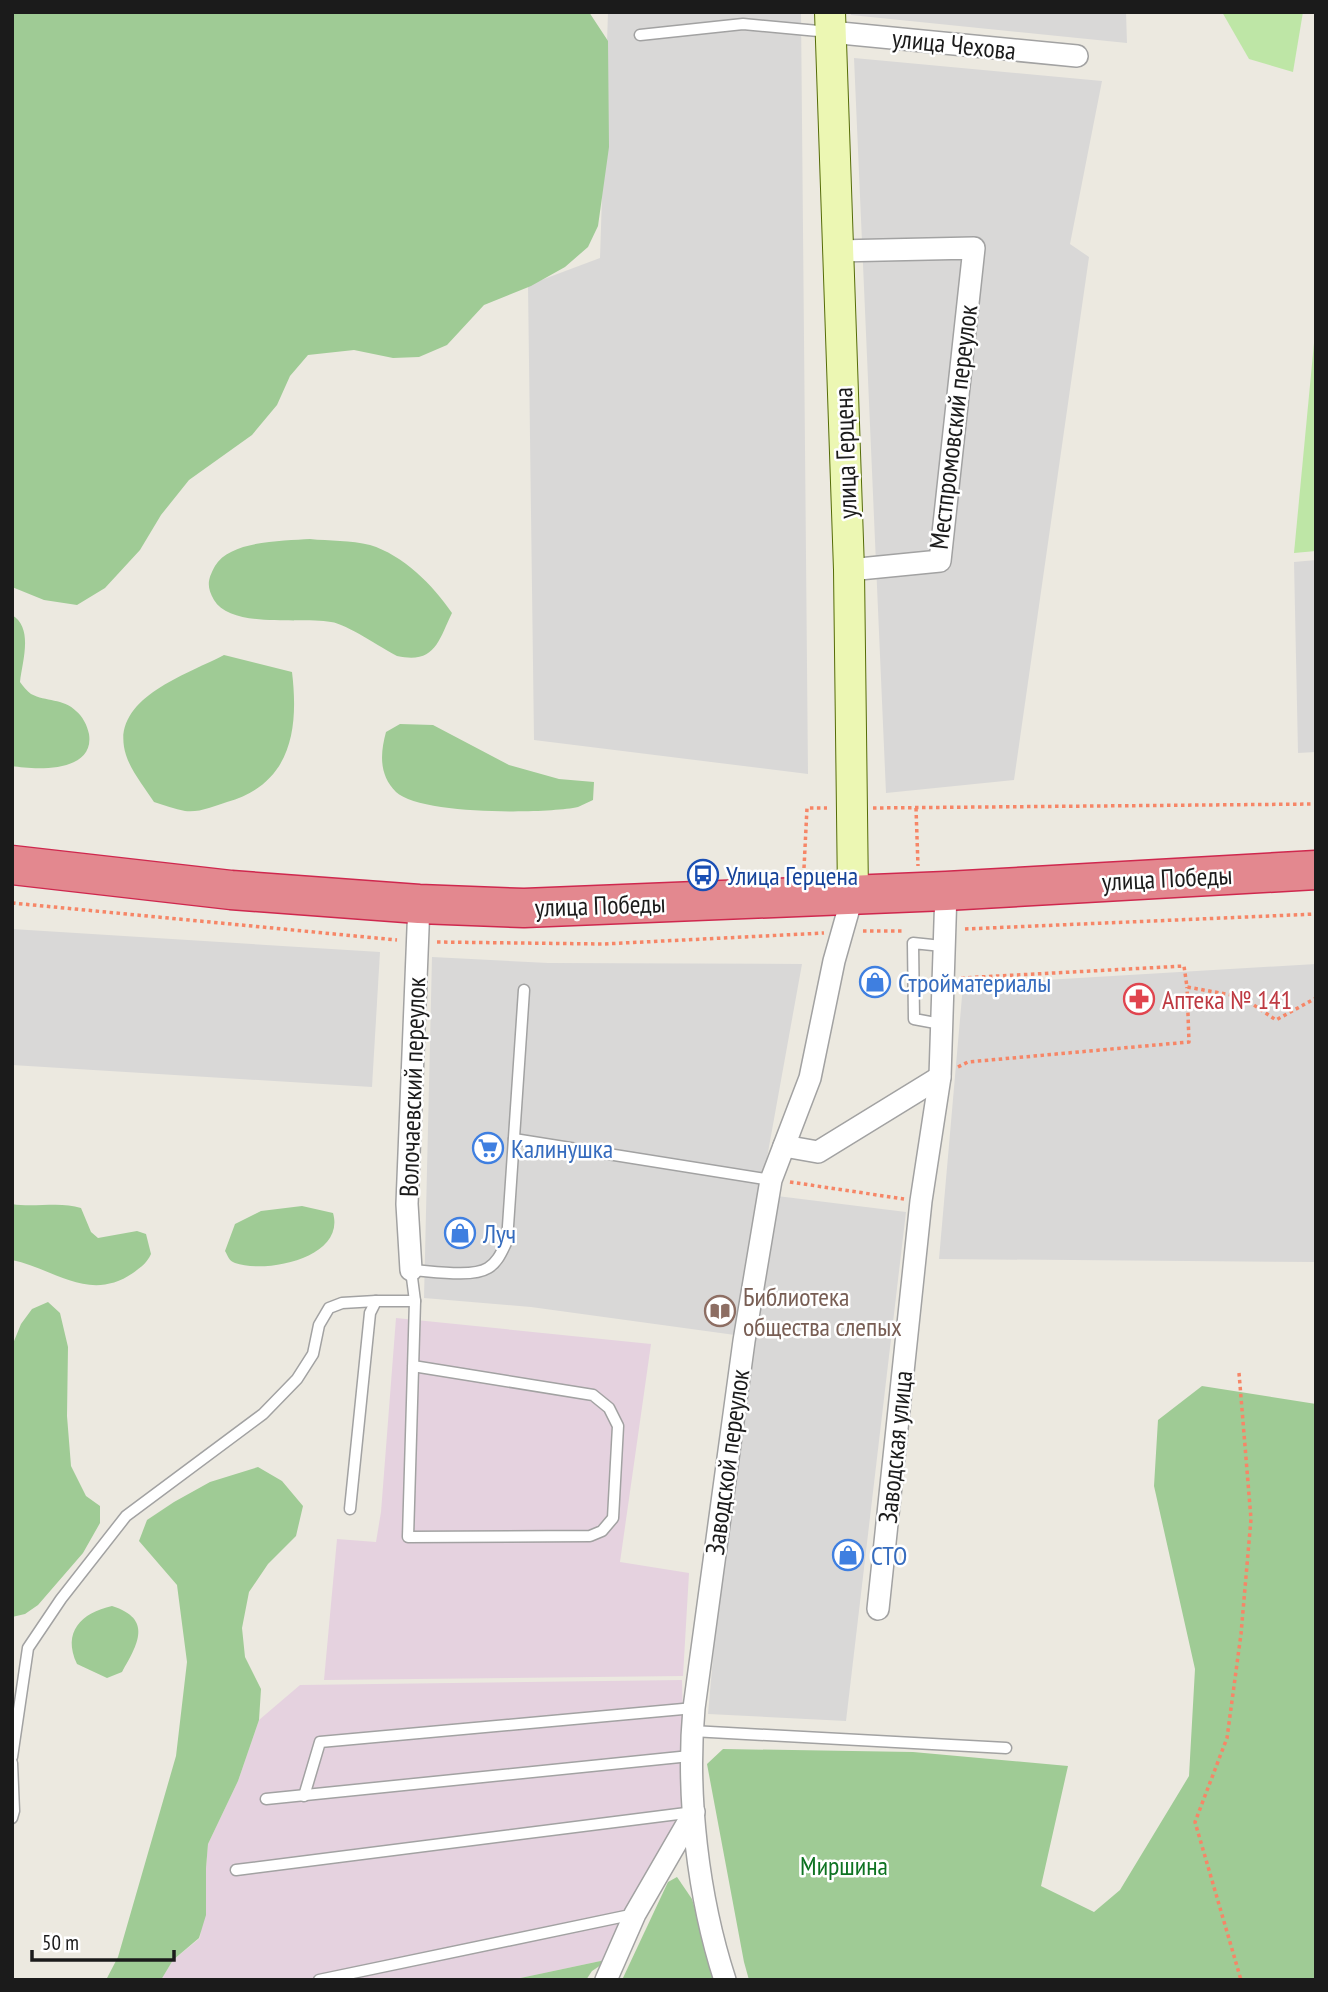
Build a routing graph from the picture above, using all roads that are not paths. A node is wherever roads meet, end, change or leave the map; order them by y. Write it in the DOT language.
graph roads {
  1 [pos="830,22"];
  2 [pos="640,35"];
  3 [pos="1077,56"];
  4 [pos="837,251"];
  5 [pos="849,570"];
  6 [pos="12,865"];
  7 [pos="1316,870"];
  8 [pos="946,891"];
  9 [pos="853,894"];
  10 [pos="419,904"];
  11 [pos="943,938"];
  12 [pos="524,990"];
  13 [pos="941,1024"];
  14 [pos="940,1077"];
  15 [pos="514,1139"];
  16 [pos="784,1146"];
  17 [pos="771,1180"];
  18 [pos="411,1270"];
  19 [pos="376,1301"];
  20 [pos="415,1301"];
  21 [pos="413,1366"];
  22 [pos="350,1509"];
  23 [pos="878,1609"];
  24 [pos="694,1708"];
  25 [pos="692,1731"];
  26 [pos="1006,1748"];
  27 [pos="690,1756"];
  28 [pos="12,1757"];
  29 [pos="12,1763"];
  30 [pos="304,1796"];
  31 [pos="266,1798"];
  32 [pos="694,1812"];
  33 [pos="12,1818"];
  34 [pos="236,1870"];
  35 [pos="635,1914"];
  36 [pos="319,1980"];
  37 [pos="606,1980"];
  38 [pos="724,1980"];
  1 -- 2 [label="lane"];
  1 -- 3 [label="street, улица Чехова"];
  1 -- 4 [label="street, улица Герцена"];
  4 -- 5 [label="street, улица Герцена"];
  4 -- 5 [label="street, Местпромовский переулок"];
  5 -- 9 [label="street, улица Герцена"];
  6 -- 10 [label="highway, улица Победы"];
  7 -- 8 [label="highway, улица Победы"];
  8 -- 9 [label="highway, улица Победы"];
  8 -- 11 [label="street, Заводская улица"];
  9 -- 10 [label="highway, улица Победы"];
  9 -- 16 [label="street, Заводской переулок"];
  10 -- 18 [label="street, Волочаевский переулок"];
  11 -- 13 [label="street, Заводская улица"];
  11 -- 13 [label="lane"];
  12 -- 15 [label="lane"];
  13 -- 14 [label="street, Заводская улица"];
  14 -- 16 [label="street"];
  14 -- 23 [label="street, Заводская улица"];
  15 -- 17 [label="lane"];
  15 -- 18 [label="lane"];
  16 -- 17 [label="street, Заводской переулок"];
  17 -- 24 [label="street, Заводской переулок"];
  18 -- 20 [label="lane"];
  19 -- 20 [label="lane"];
  19 -- 22 [label="lane"];
  19 -- 28 [label="lane"];
  20 -- 21 [label="lane"];
  21 -- 21 [label="lane"];
  24 -- 25 [label="street, Заводской переулок"];
  24 -- 30 [label="lane"];
  25 -- 26 [label="lane"];
  25 -- 27 [label="street, Заводской переулок"];
  27 -- 30 [label="lane"];
  27 -- 32 [label="street, Заводской переулок"];
  29 -- 33 [label="lane"];
  30 -- 31 [label="lane"];
  32 -- 34 [label="lane"];
  32 -- 35 [label="street"];
  32 -- 38 [label="street, Заводской переулок"];
  35 -- 36 [label="lane"];
  35 -- 37 [label="street"];
}
